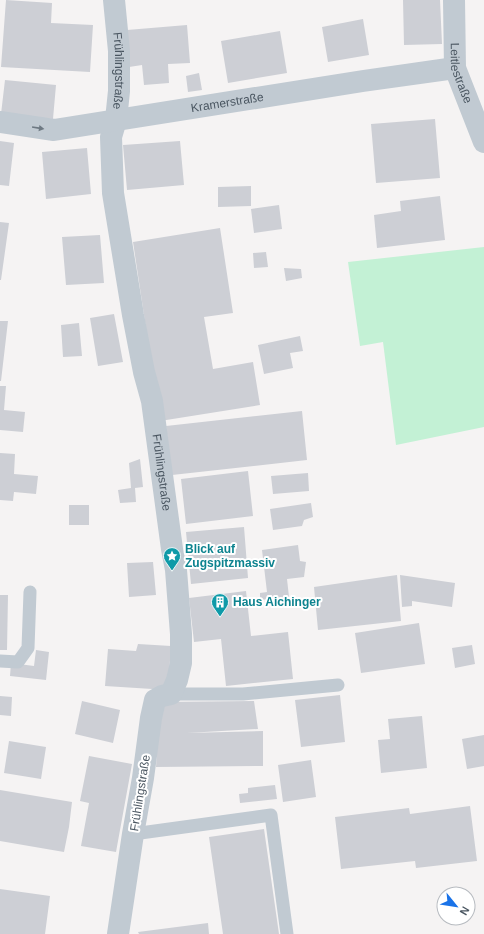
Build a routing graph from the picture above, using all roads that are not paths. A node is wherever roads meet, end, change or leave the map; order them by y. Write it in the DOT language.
graph roads {
  1 [pos="114,0"];
  2 [pos="454,0"];
  3 [pos="455,68"];
  4 [pos="116,120"];
  5 [pos="0,122"];
  6 [pos="484,142"];
  7 [pos="30,592"];
  8 [pos="0,662"];
  9 [pos="338,685"];
  10 [pos="171,694"];
  11 [pos="133,834"];
  12 [pos="118,934"];
  13 [pos="287,934"];
  1 -- 4 [label="street, Frühlingstraße"];
  2 -- 3 [label="street, Leitlestraße"];
  3 -- 4 [label="street, Kramerstraße"];
  3 -- 6 [label="street, Leitlestraße"];
  5 -- 4 [label="street, Kramerstraße, one-way"];
  4 -- 10 [label="street, Frühlingstraße"];
  7 -- 8 [label="lane"];
  9 -- 10 [label="lane"];
  10 -- 11 [label="street, Frühlingstraße"];
  11 -- 12 [label="street, Frühlingstraße"];
  11 -- 13 [label="lane"];
}
